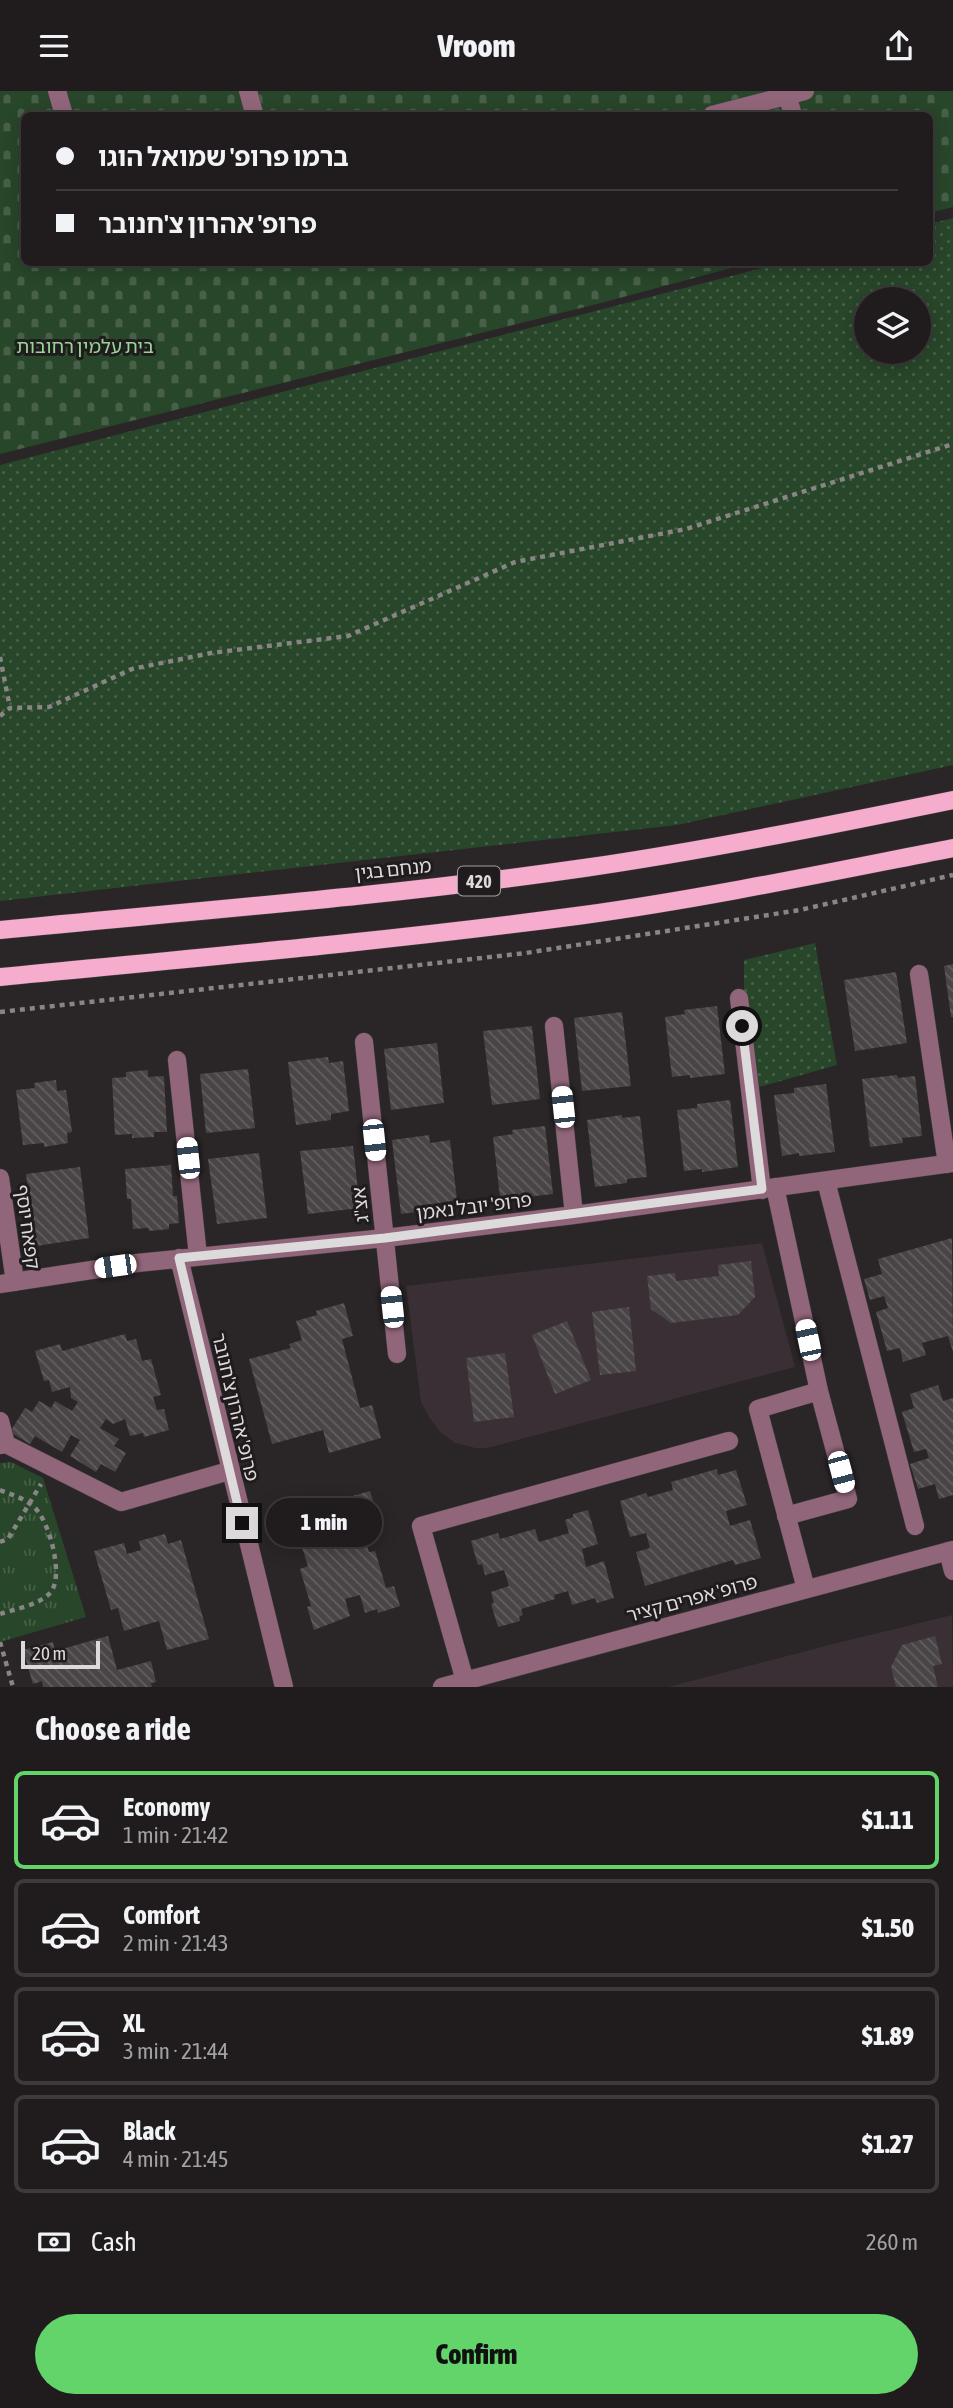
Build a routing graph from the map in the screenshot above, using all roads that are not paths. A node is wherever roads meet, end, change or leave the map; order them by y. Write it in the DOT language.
graph roads {
  1 [pos="57,91"];
  2 [pos="248,91"];
  3 [pos="793,93"];
  4 [pos="63,112"];
  5 [pos="254,112"];
  6 [pos="723,112"];
  7 [pos="793,112"];
  8 [pos="953,800"];
  9 [pos="953,848"];
  10 [pos="0,930"];
  11 [pos="919,974"];
  12 [pos="0,977"];
  13 [pos="739,998"];
  14 [pos="554,1026"];
  15 [pos="363,1042"];
  16 [pos="177,1060"];
  17 [pos="950,1164"];
  18 [pos="0,1178"];
  19 [pos="826,1181"];
  20 [pos="768,1189"];
  21 [pos="574,1215"];
  22 [pos="385,1238"];
  23 [pos="198,1256"];
  24 [pos="179,1258"];
  25 [pos="7,1283"];
  26 [pos="397,1354"];
  27 [pos="819,1391"];
  28 [pos="0,1421"];
  29 [pos="729,1441"];
  30 [pos="3,1444"];
  31 [pos="229,1471"];
  32 [pos="786,1517"];
  33 [pos="915,1526"];
  34 [pos="950,1550"];
  35 [pos="953,1571"];
  36 [pos="806,1589"];
  37 [pos="465,1681"];
  38 [pos="284,1687"];
  39 [pos="442,1687"];
  1 -- 4 [label="street"];
  2 -- 5 [label="street"];
  3 -- 6 [label="street"];
  3 -- 7 [label="street"];
  8 -- 10 [label="main road, מנחם בגין / 420"];
  9 -- 12 [label="main road, 420"];
  11 -- 17 [label="street"];
  13 -- 20 [label="street"];
  14 -- 21 [label="street"];
  15 -- 22 [label="street, אצ\"ג"];
  16 -- 23 [label="street"];
  17 -- 19 [label="street, פרופ' יובל נאמן"];
  18 -- 25 [label="street, קפאח יוסף"];
  19 -- 20 [label="street, פרופ' יובל נאמן"];
  19 -- 33 [label="street"];
  20 -- 21 [label="street, פרופ' יובל נאמן"];
  20 -- 27 [label="street"];
  21 -- 22 [label="street, פרופ' יובל נאמן"];
  22 -- 23 [label="street, פרופ' יובל נאמן"];
  22 -- 26 [label="street, אצ\"ג"];
  23 -- 24 [label="street, פרופ' יובל נאמן"];
  24 -- 25 [label="street, פרופ' יובל נאמן"];
  24 -- 31 [label="street, פרופ' אהרון צ'חנובר"];
  27 -- 32 [label="street"];
  27 -- 32 [label="street"];
  28 -- 30 [label="street"];
  29 -- 37 [label="street"];
  30 -- 31 [label="street"];
  31 -- 38 [label="street, פרופ' אהרון צ'חנובר"];
  32 -- 36 [label="street"];
  34 -- 35 [label="street"];
  34 -- 36 [label="street, פרופ' אפרים קציר"];
  36 -- 37 [label="street, פרופ' אפרים קציר"];
  37 -- 39 [label="street, פרופ' אפרים קציר"];
}
